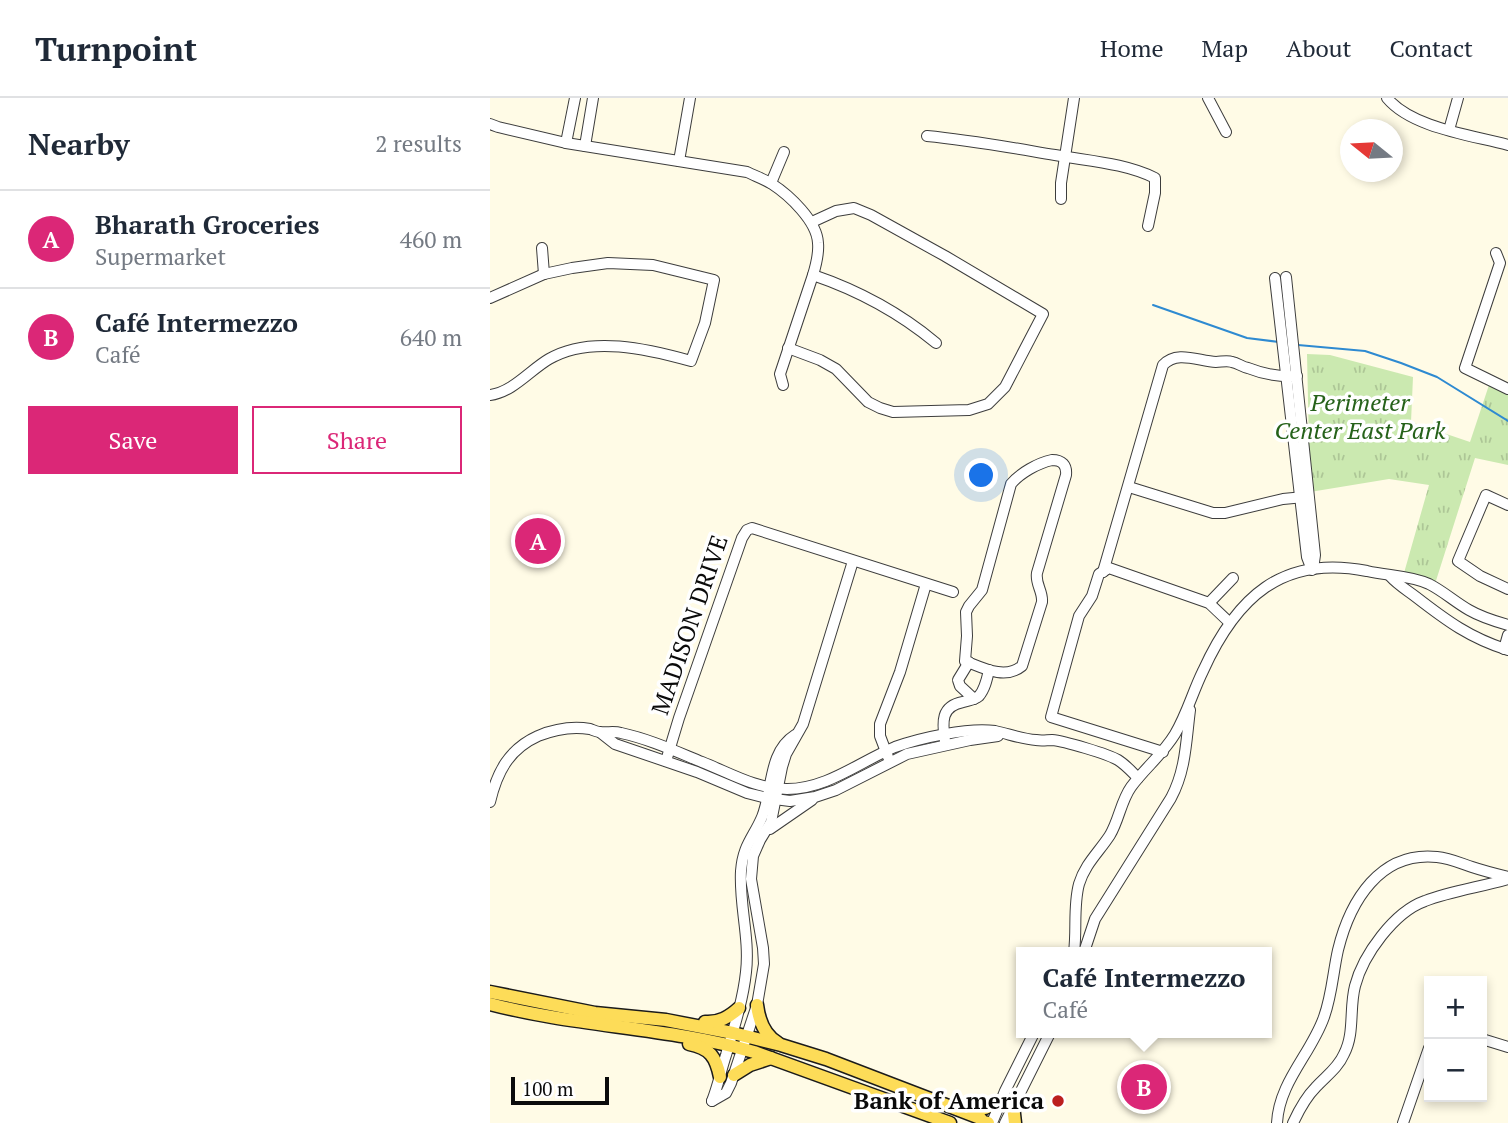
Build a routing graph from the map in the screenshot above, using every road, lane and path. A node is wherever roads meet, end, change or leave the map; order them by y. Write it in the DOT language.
graph roads {
  1 [pos="575,98"];
  2 [pos="593,98"];
  3 [pos="690,98"];
  4 [pos="1074,98"];
  5 [pos="1208,98"];
  6 [pos="1387,98"];
  7 [pos="1458,98"];
  8 [pos="490,124"];
  9 [pos="1449,130"];
  10 [pos="1226,132"];
  11 [pos="927,136"];
  12 [pos="566,143"];
  13 [pos="1508,145"];
  14 [pos="585,146"];
  15 [pos="784,152"];
  16 [pos="1065,157"];
  17 [pos="679,161"];
  18 [pos="771,183"];
  19 [pos="1061,199"];
  20 [pos="812,222"];
  21 [pos="1148,226"];
  22 [pos="541,248"];
  23 [pos="1496,253"];
  24 [pos="544,274"];
  25 [pos="813,275"];
  26 [pos="1280,277"];
  27 [pos="490,298"];
  28 [pos="936,343"];
  29 [pos="788,348"];
  30 [pos="1291,376"];
  31 [pos="783,385"];
  32 [pos="1508,389"];
  33 [pos="490,395"];
  34 [pos="1129,487"];
  35 [pos="1305,497"];
  36 [pos="1508,505"];
  37 [pos="853,561"];
  38 [pos="1312,570"];
  39 [pos="1103,572"];
  40 [pos="1390,576"];
  41 [pos="1233,579"];
  42 [pos="926,584"];
  43 [pos="1508,589"];
  44 [pos="953,592"];
  45 [pos="1209,603"];
  46 [pos="1229,622"];
  47 [pos="1508,625"];
  48 [pos="1508,635"];
  49 [pos="1506,649"];
  50 [pos="969,662"];
  51 [pos="989,670"];
  52 [pos="974,699"];
  53 [pos="1191,700"];
  54 [pos="601,733"];
  55 [pos="799,733"];
  56 [pos="945,740"];
  57 [pos="670,749"];
  58 [pos="1163,752"];
  59 [pos="888,754"];
  60 [pos="666,761"];
  61 [pos="1138,778"];
  62 [pos="773,788"];
  63 [pos="817,796"];
  64 [pos="771,799"];
  65 [pos="490,802"];
  66 [pos="764,834"];
  67 [pos="1508,878"];
  68 [pos="1076,947"];
  69 [pos="1086,947"];
  70 [pos="490,992"];
  71 [pos="490,1004"];
  72 [pos="757,1005"];
  73 [pos="739,1008"];
  74 [pos="619,1016"];
  75 [pos="664,1033"];
  76 [pos="1032,1038"];
  77 [pos="1034,1038"];
  78 [pos="1047,1038"];
  79 [pos="731,1039"];
  80 [pos="1487,1041"];
  81 [pos="744,1043"];
  82 [pos="781,1045"];
  83 [pos="1508,1047"];
  84 [pos="771,1058"];
  85 [pos="1424,1062"];
  86 [pos="1033,1066"];
  87 [pos="734,1074"];
  88 [pos="720,1077"];
  89 [pos="1007,1103"];
  90 [pos="965,1112"];
  91 [pos="950,1123"];
  92 [pos="990,1123"];
  93 [pos="1005,1123"];
  94 [pos="1015,1123"];
  95 [pos="1278,1123"];
  96 [pos="1293,1123"];
  97 [pos="1403,1123"];
  1 -- 12 [label="street"];
  2 -- 14 [label="street"];
  3 -- 17 [label="street"];
  4 -- 16 [label="street"];
  5 -- 10 [label="street"];
  6 -- 9 [label="street"];
  7 -- 9 [label="street"];
  8 -- 12 [label="street"];
  9 -- 13 [label="street"];
  11 -- 16 [label="street"];
  12 -- 14 [label="street"];
  14 -- 17 [label="street"];
  15 -- 18 [label="street"];
  16 -- 19 [label="street"];
  16 -- 21 [label="street"];
  17 -- 18 [label="street"];
  18 -- 20 [label="street"];
  20 -- 25 [label="street"];
  20 -- 29 [label="street"];
  22 -- 24 [label="street"];
  23 -- 32 [label="street"];
  24 -- 27 [label="street"];
  24 -- 33 [label="street"];
  25 -- 28 [label="street"];
  25 -- 29 [label="street"];
  26 -- 30 [label="street"];
  29 -- 31 [label="street"];
  30 -- 34 [label="street"];
  30 -- 35 [label="street"];
  34 -- 35 [label="street"];
  34 -- 39 [label="street"];
  35 -- 38 [label="street"];
  36 -- 43 [label="street"];
  37 -- 42 [label="street, MADISON DRIVE"];
  37 -- 55 [label="street"];
  37 -- 57 [label="street, MADISON DRIVE"];
  38 -- 40 [label="street"];
  38 -- 46 [label="street"];
  39 -- 45 [label="street"];
  39 -- 58 [label="street"];
  40 -- 47 [label="street"];
  40 -- 49 [label="street"];
  41 -- 45 [label="street"];
  42 -- 44 [label="street, MADISON DRIVE"];
  42 -- 59 [label="street"];
  45 -- 46 [label="street"];
  46 -- 53 [label="street"];
  48 -- 49 [label="street"];
  50 -- 51 [label="street"];
  50 -- 51 [label="street"];
  50 -- 52 [label="street"];
  51 -- 52 [label="street"];
  52 -- 56 [label="street"];
  53 -- 58 [label="street"];
  53 -- 69 [label="street"];
  54 -- 57 [label="street"];
  54 -- 60 [label="street"];
  54 -- 65 [label="street"];
  55 -- 62 [label="street"];
  55 -- 62 [label="street"];
  56 -- 59 [label="street"];
  56 -- 61 [label="street"];
  57 -- 60 [label="street, MADISON DRIVE"];
  57 -- 62 [label="street"];
  58 -- 61 [label="street"];
  59 -- 62 [label="street"];
  59 -- 63 [label="street"];
  60 -- 64 [label="street"];
  61 -- 68 [label="street"];
  62 -- 64 [label="street"];
  63 -- 64 [label="street"];
  63 -- 66 [label="street"];
  64 -- 66 [label="street"];
  64 -- 73 [label="street"];
  66 -- 72 [label="street"];
  67 -- 95 [label="street"];
  67 -- 96 [label="street"];
  70 -- 74 [label="main road"];
  71 -- 75 [label="main road"];
  72 -- 81 [label="street"];
  72 -- 82 [label="main road"];
  73 -- 74 [label="main road"];
  73 -- 79 [label="street"];
  74 -- 79 [label="main road"];
  75 -- 79 [label="main road"];
  75 -- 88 [label="main road"];
  76 -- 89 [label="street"];
  77 -- 86 [label="street"];
  78 -- 86 [label="street"];
  79 -- 81 [label="main road"];
  79 -- 88 [label="street"];
  80 -- 83 [label="street"];
  81 -- 82 [label="main road"];
  81 -- 84 [label="main road"];
  81 -- 87 [label="street"];
  82 -- 90 [label="main road"];
  84 -- 87 [label="main road"];
  84 -- 91 [label="main road"];
  85 -- 97 [label="street"];
  86 -- 89 [label="street"];
  87 -- 88 [label="street"];
  89 -- 90 [label="main road"];
  89 -- 92 [label="street"];
  89 -- 93 [label="street"];
  89 -- 94 [label="main road"];
  90 -- 92 [label="main road"];
}
